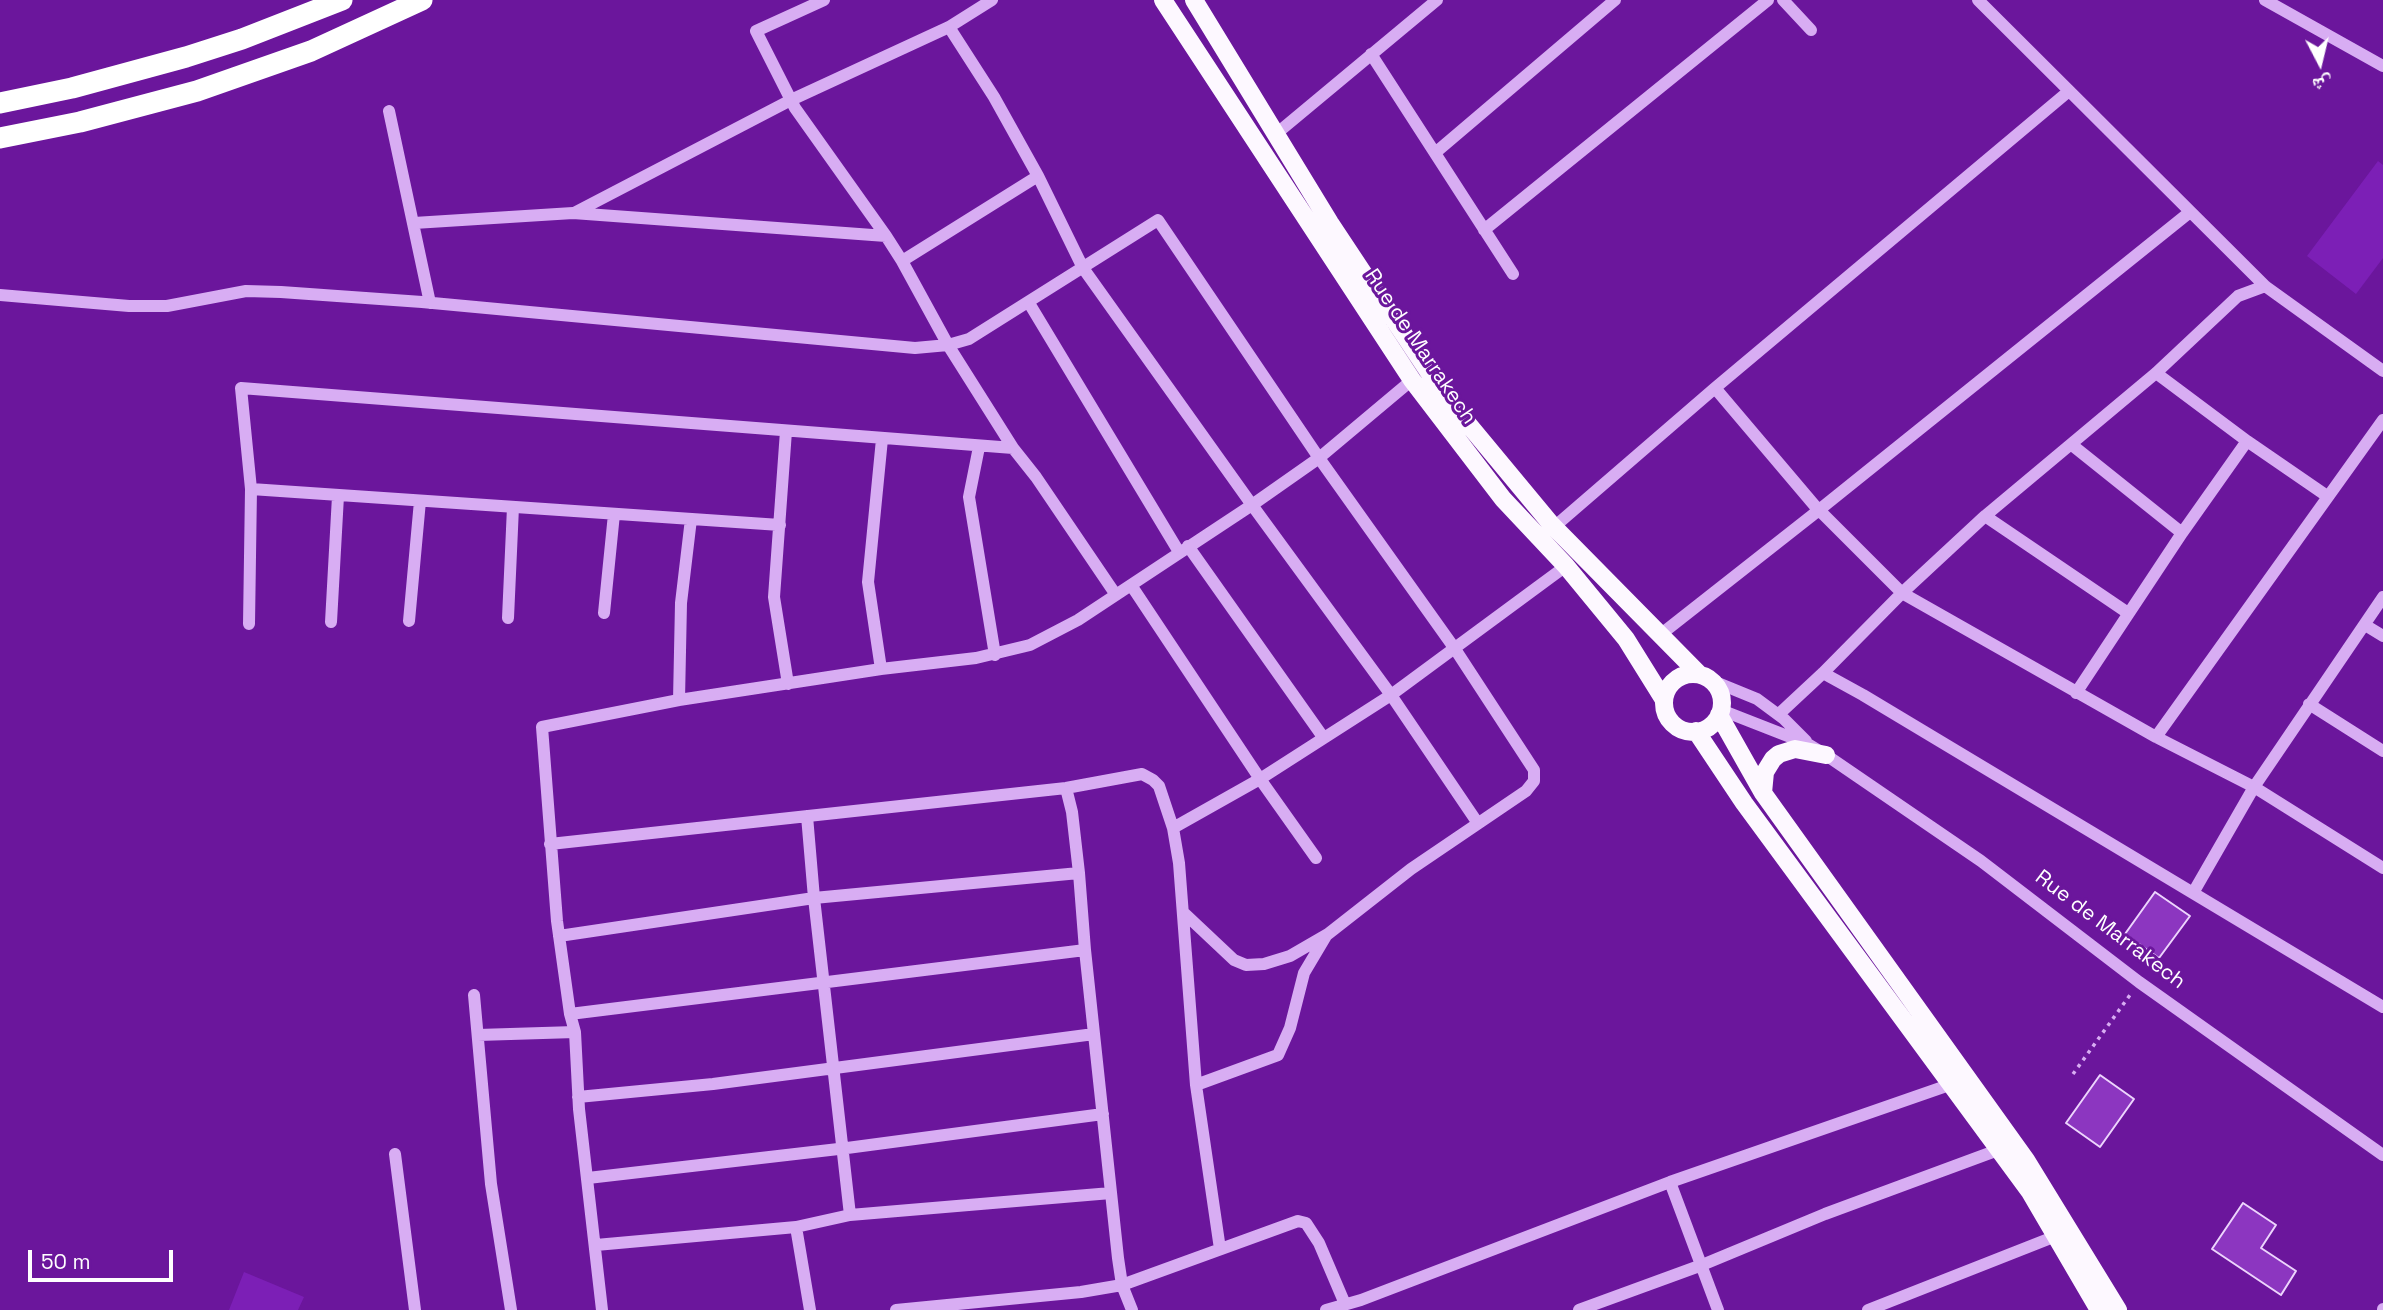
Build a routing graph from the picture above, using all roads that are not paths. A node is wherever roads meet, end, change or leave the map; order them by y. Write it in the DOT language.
graph roads {
  1 [pos="342,0"];
  2 [pos="422,0"];
  3 [pos="824,0"];
  4 [pos="992,0"];
  5 [pos="1163,0"];
  6 [pos="1194,0"];
  7 [pos="1437,0"];
  8 [pos="1615,0"];
  9 [pos="1768,0"];
  10 [pos="1783,0"];
  11 [pos="1978,0"];
  12 [pos="2265,0"];
  13 [pos="949,27"];
  14 [pos="1811,30"];
  15 [pos="1371,54"];
  16 [pos="2383,66"];
  17 [pos="2069,91"];
  18 [pos="791,100"];
  19 [pos="0,103"];
  20 [pos="389,111"];
  21 [pos="1276,134"];
  22 [pos="0,138"];
  23 [pos="1435,153"];
  24 [pos="1038,177"];
  25 [pos="2190,212"];
  26 [pos="573,213"];
  27 [pos="415,223"];
  28 [pos="1484,230"];
  29 [pos="886,236"];
  30 [pos="902,261"];
  31 [pos="1083,268"];
  32 [pos="1513,274"];
  33 [pos="2265,286"];
  34 [pos="0,295"];
  35 [pos="430,303"];
  36 [pos="1029,303"];
  37 [pos="948,345"];
  38 [pos="2383,371"];
  39 [pos="2156,373"];
  40 [pos="1412,380"];
  41 [pos="1715,388"];
  42 [pos="2383,420"];
  43 [pos="786,432"];
  44 [pos="882,439"];
  45 [pos="2247,441"];
  46 [pos="2072,445"];
  47 [pos="979,447"];
  48 [pos="1013,448"];
  49 [pos="1319,458"];
  50 [pos="251,489"];
  51 [pos="338,496"];
  52 [pos="2327,496"];
  53 [pos="420,501"];
  54 [pos="1252,505"];
  55 [pos="513,507"];
  56 [pos="1819,510"];
  57 [pos="614,514"];
  58 [pos="1985,516"];
  59 [pos="691,519"];
  60 [pos="780,526"];
  61 [pos="1554,527"];
  62 [pos="2182,533"];
  63 [pos="1183,549"];
  64 [pos="1566,566"];
  65 [pos="1130,584"];
  66 [pos="1902,593"];
  67 [pos="1116,595"];
  68 [pos="2383,597"];
  69 [pos="604,613"];
  70 [pos="2129,613"];
  71 [pos="508,618"];
  72 [pos="409,621"];
  73 [pos="331,622"];
  74 [pos="248,624"];
  75 [pos="2365,625"];
  76 [pos="1660,635"];
  77 [pos="2383,636"];
  78 [pos="1455,649"];
  79 [pos="995,655"];
  80 [pos="881,669"];
  81 [pos="1823,673"];
  82 [pos="1706,678"];
  83 [pos="788,684"];
  84 [pos="2076,693"];
  85 [pos="1391,695"];
  86 [pos="679,700"];
  87 [pos="1664,700"];
  88 [pos="2309,704"];
  89 [pos="1720,713"];
  90 [pos="1779,714"];
  91 [pos="1696,732"];
  92 [pos="1323,737"];
  93 [pos="2156,737"];
  94 [pos="1808,744"];
  95 [pos="2383,751"];
  96 [pos="1826,755"];
  97 [pos="1260,779"];
  98 [pos="2254,787"];
  99 [pos="1066,788"];
  100 [pos="1763,793"];
  101 [pos="807,816"];
  102 [pos="1477,822"];
  103 [pos="1173,828"];
  104 [pos="550,844"];
  105 [pos="1316,858"];
  106 [pos="2383,868"];
  107 [pos="1079,873"];
  108 [pos="2193,893"];
  109 [pos="814,898"];
  110 [pos="1183,912"];
  111 [pos="1328,934"];
  112 [pos="559,936"];
  113 [pos="1085,950"];
  114 [pos="824,982"];
  115 [pos="474,995"];
  116 [pos="2383,1007"];
  117 [pos="569,1014"];
  118 [pos="575,1032"];
  119 [pos="1094,1034"];
  120 [pos="478,1035"];
  121 [pos="833,1068"];
  122 [pos="1951,1084"];
  123 [pos="1196,1085"];
  124 [pos="578,1097"];
  125 [pos="1103,1114"];
  126 [pos="842,1148"];
  127 [pos="1998,1150"];
  128 [pos="395,1154"];
  129 [pos="2383,1155"];
  130 [pos="588,1178"];
  131 [pos="1670,1182"];
  132 [pos="1111,1193"];
  133 [pos="850,1214"];
  134 [pos="796,1227"];
  135 [pos="2056,1236"];
  136 [pos="596,1245"];
  137 [pos="1220,1250"];
  138 [pos="1702,1265"];
  139 [pos="1122,1285"];
  140 [pos="1345,1304"];
  141 [pos="1363,1305"];
  142 [pos="415,1310"];
  143 [pos="511,1310"];
  144 [pos="602,1310"];
  145 [pos="810,1310"];
  146 [pos="895,1310"];
  147 [pos="1132,1310"];
  148 [pos="1326,1310"];
  149 [pos="1579,1310"];
  150 [pos="1718,1310"];
  151 [pos="1868,1310"];
  152 [pos="2099,1310"];
  153 [pos="2118,1310"];
  1 -- 19 [label="highway"];
  2 -- 22 [label="highway"];
  3 -- 18 [label="street"];
  4 -- 13 [label="street"];
  5 -- 40 [label="main road, Rue de Marrakech"];
  6 -- 21 [label="main road, Rue de Marrakech"];
  7 -- 15 [label="street"];
  8 -- 23 [label="street"];
  9 -- 28 [label="street"];
  10 -- 14 [label="street"];
  11 -- 17 [label="street"];
  12 -- 16 [label="street"];
  13 -- 18 [label="street"];
  13 -- 24 [label="street"];
  15 -- 21 [label="street"];
  15 -- 23 [label="street"];
  17 -- 25 [label="street"];
  17 -- 41 [label="street"];
  18 -- 26 [label="street"];
  18 -- 29 [label="street"];
  20 -- 27 [label="street"];
  21 -- 61 [label="main road, Rue de Marrakech"];
  23 -- 28 [label="street"];
  24 -- 30 [label="street"];
  24 -- 31 [label="street"];
  25 -- 33 [label="street"];
  25 -- 56 [label="street"];
  26 -- 27 [label="street"];
  26 -- 29 [label="street"];
  27 -- 35 [label="street"];
  28 -- 32 [label="street"];
  29 -- 30 [label="street"];
  30 -- 37 [label="street"];
  31 -- 36 [label="street"];
  31 -- 49 [label="street"];
  31 -- 54 [label="street"];
  33 -- 38 [label="street"];
  33 -- 39 [label="street"];
  34 -- 35 [label="street"];
  35 -- 37 [label="street"];
  36 -- 37 [label="street"];
  36 -- 63 [label="street"];
  37 -- 48 [label="street"];
  39 -- 45 [label="street"];
  39 -- 46 [label="street"];
  40 -- 49 [label="street"];
  40 -- 64 [label="main road, Rue de Marrakech"];
  41 -- 56 [label="street"];
  41 -- 61 [label="street"];
  42 -- 52 [label="street"];
  43 -- 44 [label="street"];
  43 -- 50 [label="street"];
  43 -- 60 [label="street"];
  44 -- 47 [label="street"];
  44 -- 80 [label="street"];
  45 -- 52 [label="street"];
  45 -- 62 [label="street"];
  46 -- 58 [label="street"];
  46 -- 62 [label="street"];
  47 -- 48 [label="street"];
  47 -- 79 [label="street"];
  48 -- 67 [label="street"];
  49 -- 54 [label="street"];
  49 -- 78 [label="street"];
  50 -- 51 [label="street"];
  50 -- 74 [label="street"];
  51 -- 53 [label="street"];
  51 -- 73 [label="street"];
  52 -- 93 [label="street"];
  53 -- 55 [label="street"];
  53 -- 72 [label="street"];
  54 -- 63 [label="street"];
  54 -- 85 [label="street"];
  55 -- 57 [label="street"];
  55 -- 71 [label="street"];
  56 -- 66 [label="street"];
  56 -- 76 [label="street"];
  57 -- 59 [label="street"];
  57 -- 69 [label="street"];
  58 -- 66 [label="street"];
  58 -- 70 [label="street"];
  59 -- 60 [label="street"];
  59 -- 86 [label="street"];
  60 -- 83 [label="street"];
  61 -- 76 [label="main road, Rue de Marrakech"];
  62 -- 70 [label="street"];
  63 -- 65 [label="street"];
  63 -- 92 [label="street"];
  64 -- 78 [label="street"];
  64 -- 87 [label="main road, Rue de Marrakech"];
  65 -- 67 [label="street"];
  65 -- 97 [label="street"];
  66 -- 81 [label="street"];
  66 -- 84 [label="street"];
  67 -- 79 [label="street"];
  68 -- 75 [label="street"];
  70 -- 84 [label="street"];
  75 -- 77 [label="street"];
  75 -- 88 [label="street"];
  76 -- 82 [label="main road, Rue de Marrakech"];
  78 -- 85 [label="street"];
  78 -- 102 [label="street"];
  79 -- 80 [label="street"];
  80 -- 83 [label="street"];
  81 -- 90 [label="street"];
  81 -- 108 [label="street"];
  82 -- 87 [label="main road"];
  82 -- 89 [label="main road"];
  82 -- 90 [label="street, Rue de Marrakech"];
  83 -- 86 [label="street"];
  84 -- 93 [label="street"];
  85 -- 92 [label="street"];
  85 -- 102 [label="street"];
  86 -- 104 [label="street"];
  87 -- 91 [label="main road"];
  88 -- 95 [label="street"];
  88 -- 98 [label="street"];
  89 -- 91 [label="main road"];
  89 -- 94 [label="street, Rue de Marrakech"];
  89 -- 100 [label="main road"];
  90 -- 94 [label="street, Rue de Marrakech"];
  91 -- 122 [label="main road"];
  92 -- 97 [label="street"];
  93 -- 98 [label="street"];
  94 -- 96 [label="street, Rue de Marrakech"];
  96 -- 100 [label="main road"];
  96 -- 129 [label="street, Rue de Marrakech"];
  97 -- 103 [label="street"];
  97 -- 105 [label="street"];
  98 -- 106 [label="street"];
  98 -- 108 [label="street"];
  99 -- 101 [label="street"];
  99 -- 103 [label="street"];
  99 -- 107 [label="street"];
  100 -- 153 [label="main road"];
  101 -- 104 [label="street"];
  101 -- 109 [label="street"];
  102 -- 111 [label="street"];
  103 -- 110 [label="street"];
  104 -- 112 [label="street"];
  107 -- 109 [label="street"];
  107 -- 113 [label="street"];
  108 -- 116 [label="street"];
  109 -- 112 [label="street"];
  109 -- 114 [label="street"];
  110 -- 111 [label="street"];
  110 -- 123 [label="street"];
  111 -- 123 [label="street"];
  112 -- 117 [label="street"];
  113 -- 114 [label="street"];
  113 -- 119 [label="street"];
  114 -- 117 [label="street"];
  114 -- 121 [label="street"];
  115 -- 120 [label="street"];
  117 -- 118 [label="street"];
  118 -- 120 [label="street"];
  118 -- 124 [label="street"];
  119 -- 121 [label="street"];
  119 -- 125 [label="street"];
  120 -- 143 [label="street"];
  121 -- 124 [label="street"];
  121 -- 126 [label="street"];
  122 -- 127 [label="main road"];
  122 -- 131 [label="street"];
  123 -- 137 [label="street"];
  124 -- 130 [label="street"];
  125 -- 126 [label="street"];
  125 -- 132 [label="street"];
  126 -- 130 [label="street"];
  126 -- 133 [label="street"];
  127 -- 135 [label="main road"];
  127 -- 138 [label="street"];
  128 -- 142 [label="street"];
  130 -- 136 [label="street"];
  131 -- 138 [label="street"];
  131 -- 141 [label="street"];
  132 -- 133 [label="street"];
  132 -- 139 [label="street"];
  133 -- 134 [label="street"];
  134 -- 136 [label="street"];
  134 -- 145 [label="street"];
  135 -- 151 [label="street"];
  135 -- 152 [label="main road"];
  136 -- 144 [label="street"];
  137 -- 139 [label="street"];
  137 -- 140 [label="street"];
  138 -- 149 [label="street"];
  138 -- 150 [label="street"];
  139 -- 146 [label="street"];
  139 -- 147 [label="street"];
  140 -- 141 [label="street"];
  140 -- 148 [label="street"];
}
